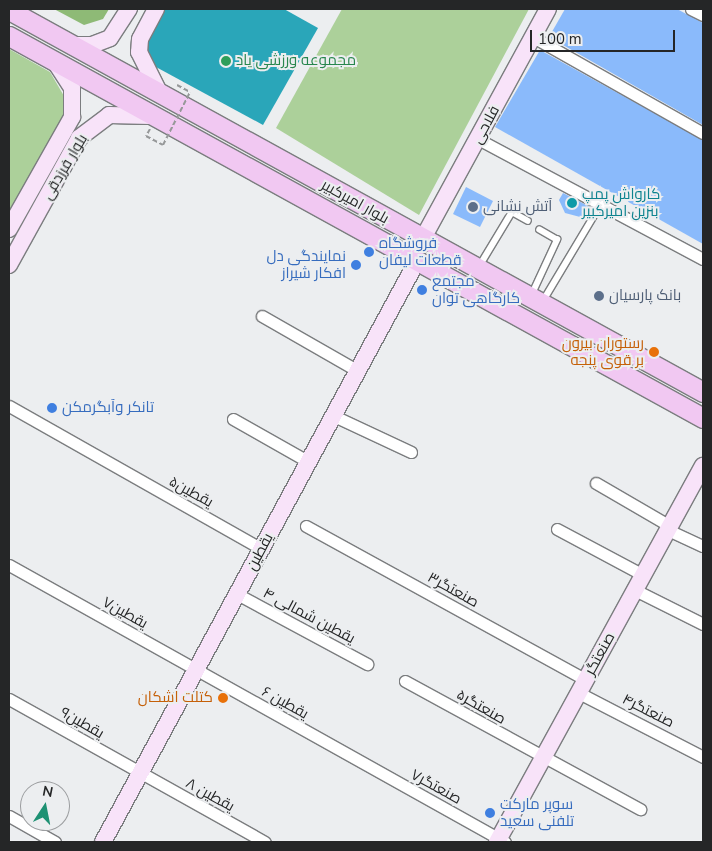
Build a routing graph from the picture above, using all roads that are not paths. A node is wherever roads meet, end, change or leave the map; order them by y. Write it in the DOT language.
graph roads {
  1 [pos="129,9"];
  2 [pos="156,9"];
  3 [pos="548,9"];
  4 [pos="692,9"];
  5 [pos="9,10"];
  6 [pos="703,15"];
  7 [pos="118,28"];
  8 [pos="9,36"];
  9 [pos="141,37"];
  10 [pos="533,37"];
  11 [pos="71,45"];
  12 [pos="55,62"];
  13 [pos="166,88"];
  14 [pos="152,116"];
  15 [pos="703,133"];
  16 [pos="72,134"];
  17 [pos="478,139"];
  18 [pos="601,204"];
  19 [pos="528,222"];
  20 [pos="9,229"];
  21 [pos="540,230"];
  22 [pos="422,240"];
  23 [pos="703,259"];
  24 [pos="417,261"];
  25 [pos="9,265"];
  26 [pos="477,270"];
  27 [pos="535,301"];
  28 [pos="262,316"];
  29 [pos="358,371"];
  30 [pos="703,392"];
  31 [pos="9,406"];
  32 [pos="334,416"];
  33 [pos="703,418"];
  34 [pos="232,419"];
  35 [pos="411,452"];
  36 [pos="309,462"];
  37 [pos="703,466"];
  38 [pos="596,483"];
  39 [pos="306,526"];
  40 [pos="669,528"];
  41 [pos="557,529"];
  42 [pos="703,546"];
  43 [pos="262,549"];
  44 [pos="9,565"];
  45 [pos="643,575"];
  46 [pos="635,590"];
  47 [pos="237,594"];
  48 [pos="703,624"];
  49 [pos="367,664"];
  50 [pos="196,670"];
  51 [pos="405,681"];
  52 [pos="583,687"];
  53 [pos="9,699"];
  54 [pos="703,757"];
  55 [pos="543,759"];
  56 [pos="359,761"];
  57 [pos="140,774"];
  58 [pos="640,809"];
  59 [pos="9,816"];
  60 [pos="500,841"];
  61 [pos="54,842"];
  62 [pos="103,842"];
  63 [pos="265,842"];
  1 -- 7 [label="street"];
  2 -- 9 [label="street"];
  3 -- 10 [label="street, فلاحی"];
  4 -- 6 [label="street"];
  5 -- 11 [label="main road, بلوار امیرکبیر"];
  7 -- 9 [label="street"];
  7 -- 11 [label="street"];
  8 -- 12 [label="main road, بلوار امیرکبیر"];
  9 -- 13 [label="street"];
  10 -- 15 [label="street"];
  10 -- 17 [label="street, فلاحی"];
  11 -- 13 [label="main road, بلوار امیرکبیر"];
  12 -- 14 [label="main road, بلوار امیرکبیر"];
  12 -- 16 [label="street, بلوار فرزدقی"];
  13 -- 22 [label="main road, بلوار امیرکبیر"];
  14 -- 16 [label="street, بلوار فرزدقی"];
  14 -- 24 [label="main road, بلوار امیرکبیر"];
  16 -- 20 [label="street, بلوار فرزدقی"];
  16 -- 25 [label="street, بلوار فرزدقی"];
  17 -- 18 [label="street"];
  17 -- 22 [label="street, فلاحی"];
  18 -- 23 [label="street"];
  18 -- 27 [label="lane"];
  19 -- 26 [label="lane"];
  21 -- 27 [label="lane"];
  22 -- 26 [label="main road, بلوار امیرکبیر"];
  24 -- 29 [label="street, یقطین"];
  24 -- 33 [label="main road, بلوار امیرکبیر"];
  26 -- 27 [label="main road, بلوار امیرکبیر"];
  27 -- 30 [label="main road, بلوار امیرکبیر"];
  28 -- 29 [label="street"];
  29 -- 32 [label="street, یقطین"];
  31 -- 43 [label="street, یقطین۵"];
  32 -- 35 [label="street"];
  32 -- 36 [label="street, یقطین"];
  34 -- 36 [label="street"];
  36 -- 43 [label="street, یقطین"];
  37 -- 40 [label="street, صنعتگر"];
  38 -- 40 [label="street"];
  39 -- 52 [label="street, صنعتگر۳"];
  40 -- 42 [label="street"];
  40 -- 45 [label="street, صنعتگر"];
  41 -- 45 [label="street"];
  43 -- 47 [label="street, یقطین"];
  44 -- 50 [label="street, یقطین۷"];
  45 -- 46 [label="street, صنعتگر"];
  46 -- 48 [label="street"];
  46 -- 52 [label="street, صنعتگر"];
  47 -- 49 [label="street, یقطین شمالی ۴"];
  47 -- 50 [label="street, یقطین"];
  50 -- 56 [label="street, یقطین ۶"];
  50 -- 57 [label="street, یقطین"];
  51 -- 55 [label="street, صنعتگر۵"];
  52 -- 54 [label="street, صنعتگر۴"];
  52 -- 55 [label="street, صنعتگر"];
  53 -- 57 [label="street, یقطین۹"];
  55 -- 58 [label="street, صنعتگر۵"];
  55 -- 60 [label="street, صنعتگر"];
  56 -- 60 [label="street, صنعتگر۷"];
  57 -- 62 [label="street, یقطین"];
  57 -- 63 [label="street, یقطین ۸"];
  59 -- 61 [label="street"];
}
